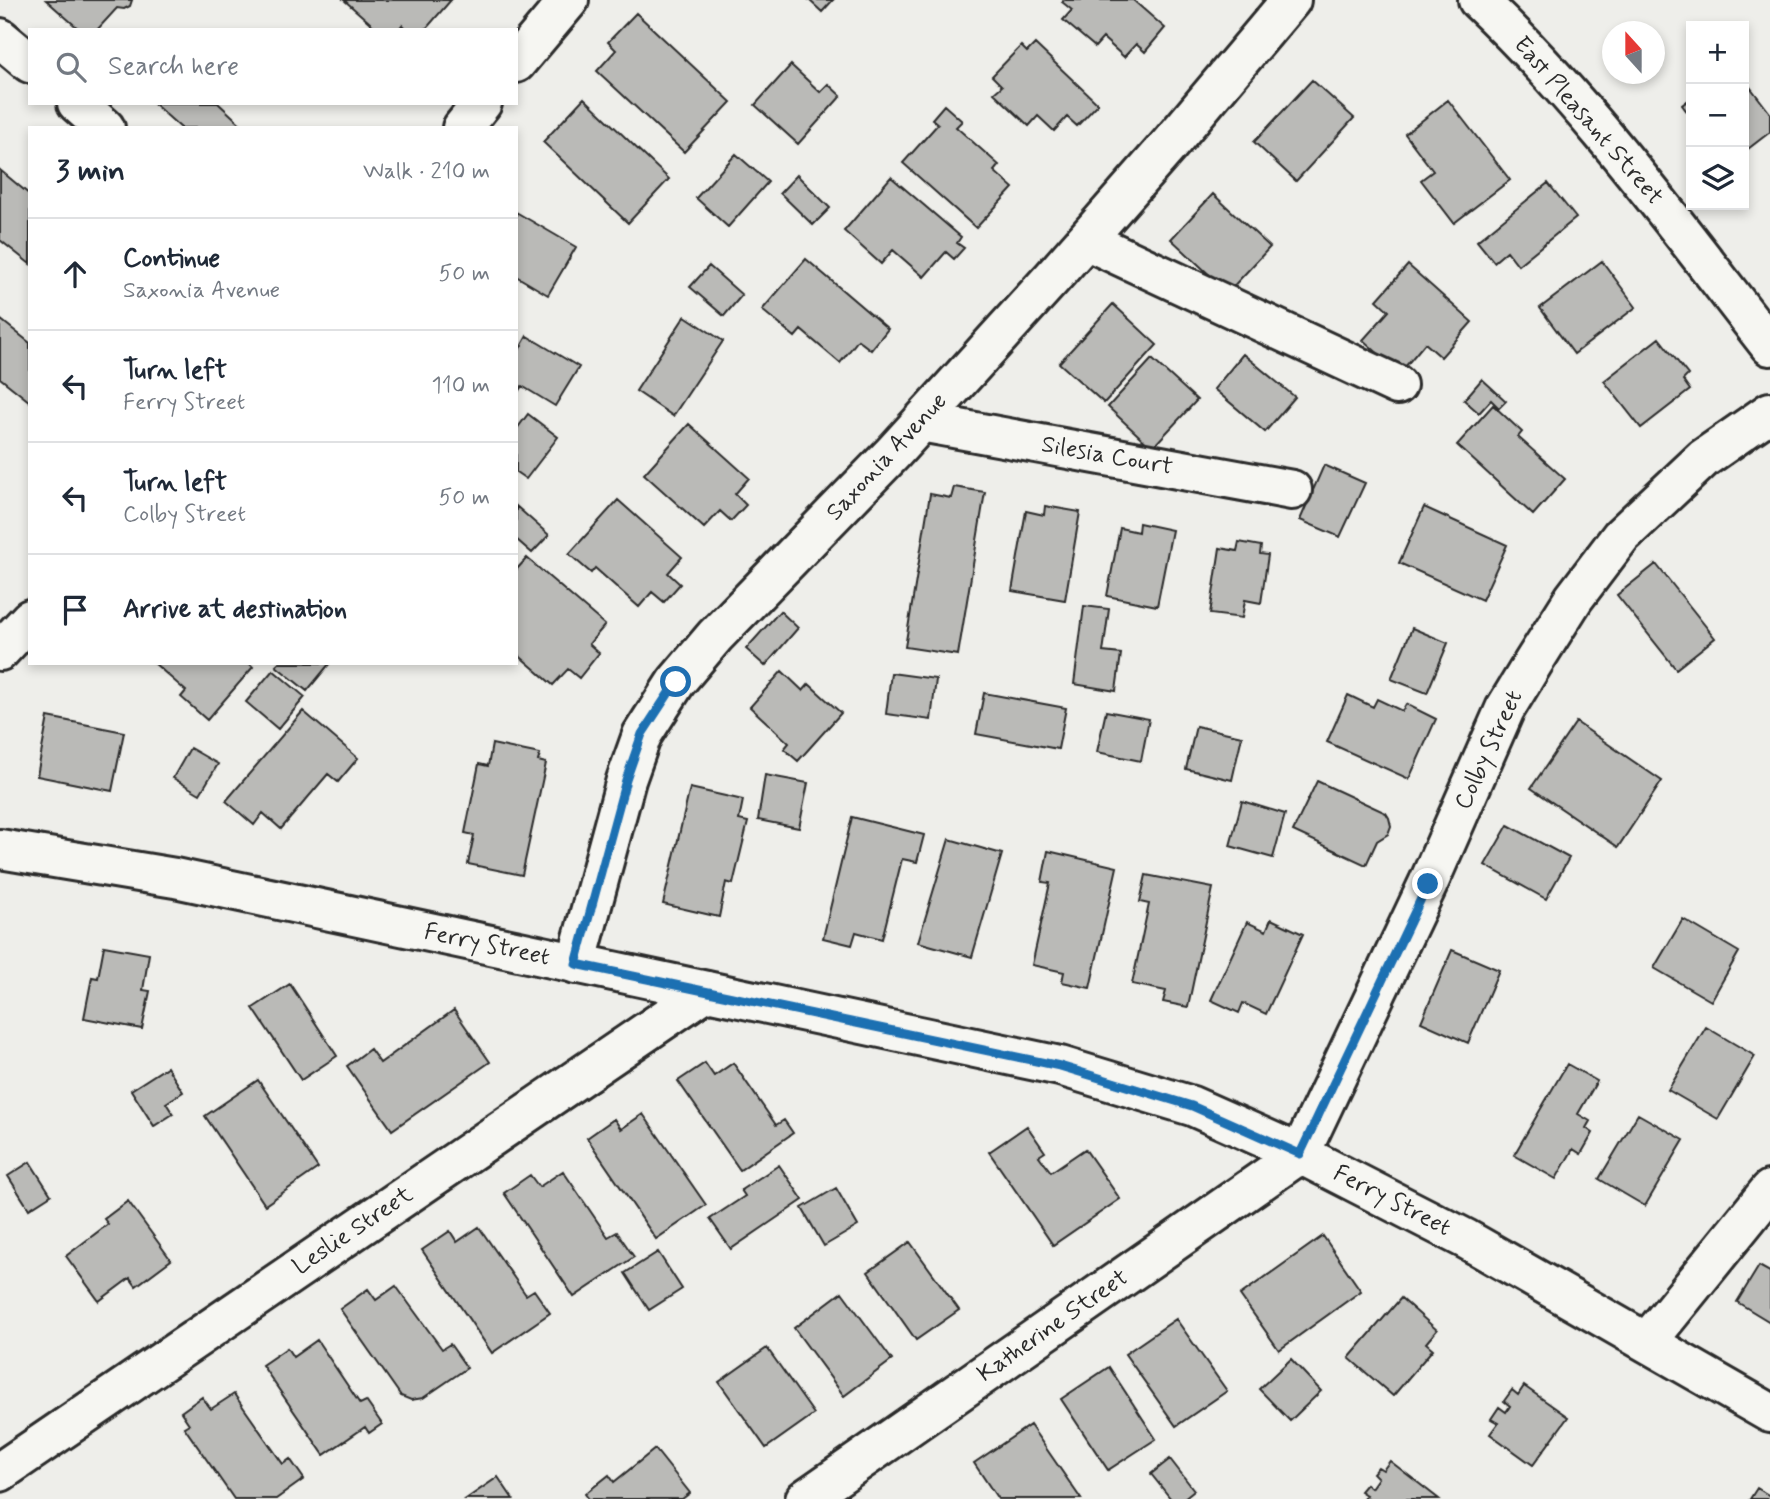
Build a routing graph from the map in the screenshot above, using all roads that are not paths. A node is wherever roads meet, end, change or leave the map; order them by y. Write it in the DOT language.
graph roads {
  1 [pos="569,0"];
  2 [pos="1291,0"];
  3 [pos="1478,0"];
  4 [pos="0,38"];
  5 [pos="28,61"];
  6 [pos="518,61"];
  7 [pos="79,105"];
  8 [pos="480,105"];
  9 [pos="103,126"];
  10 [pos="464,126"];
  11 [pos="1086,240"];
  12 [pos="1770,346"];
  13 [pos="1397,384"];
  14 [pos="1770,412"];
  15 [pos="921,422"];
  16 [pos="1292,490"];
  17 [pos="28,621"];
  18 [pos="0,651"];
  19 [pos="0,849"];
  20 [pos="576,964"];
  21 [pos="706,990"];
  22 [pos="1300,1154"];
  23 [pos="1770,1189"];
  24 [pos="1647,1342"];
  25 [pos="1770,1413"];
  26 [pos="0,1472"];
  27 [pos="805,1499"];
  1 -- 6 [label="street"];
  2 -- 11 [label="street, Saxonia Avenue"];
  3 -- 12 [label="street, East Pleasant Street"];
  4 -- 5 [label="street"];
  7 -- 9 [label="street"];
  8 -- 10 [label="street"];
  11 -- 13 [label="street"];
  11 -- 15 [label="street, Saxonia Avenue"];
  14 -- 22 [label="street, Colby Street"];
  15 -- 16 [label="street, Silesia Court"];
  15 -- 20 [label="street, Saxonia Avenue"];
  17 -- 18 [label="street"];
  19 -- 20 [label="street, Ferry Street"];
  20 -- 21 [label="street, Ferry Street"];
  21 -- 22 [label="street, Ferry Street"];
  21 -- 26 [label="street, Leslie Street"];
  22 -- 24 [label="street, Ferry Street"];
  22 -- 27 [label="street, Katherine Street"];
  23 -- 24 [label="street"];
  24 -- 25 [label="street, Ferry Street"];
}
